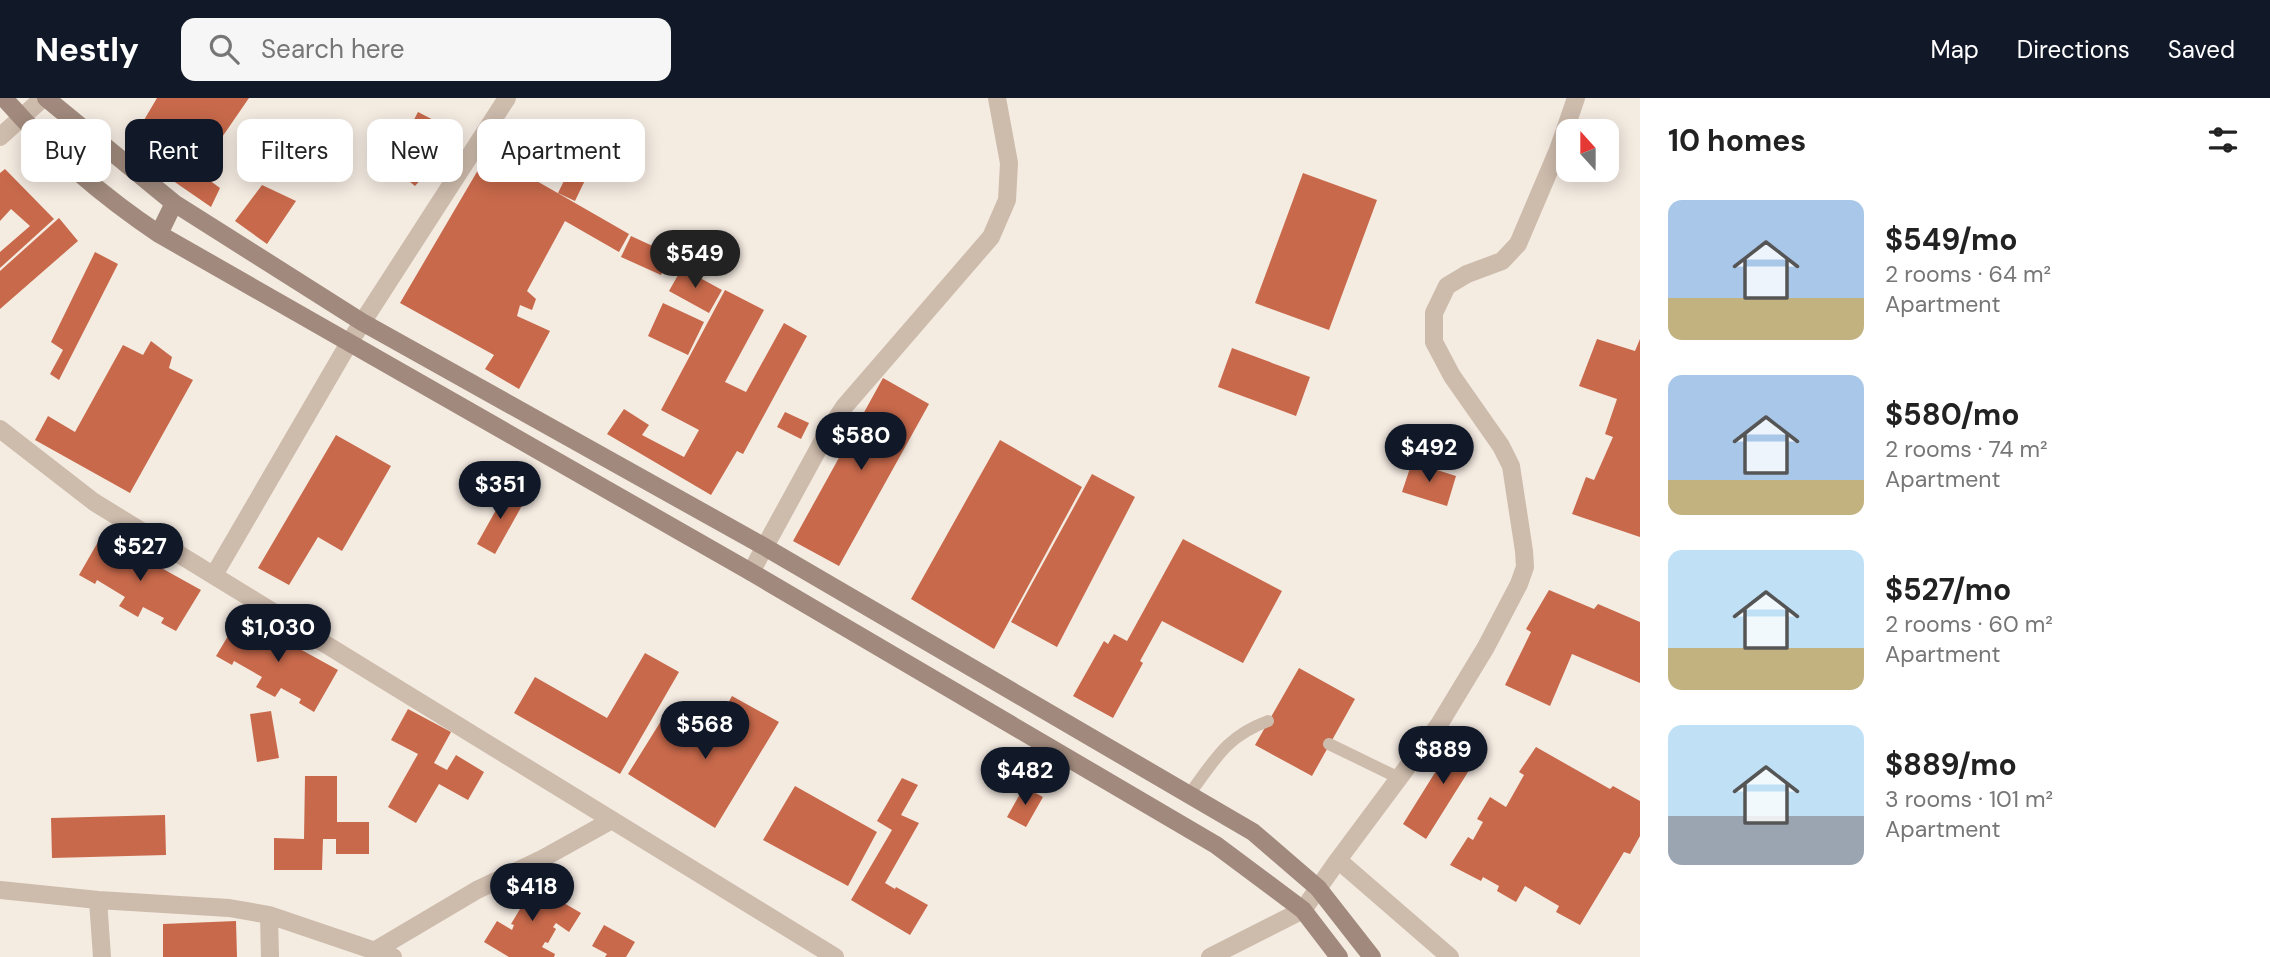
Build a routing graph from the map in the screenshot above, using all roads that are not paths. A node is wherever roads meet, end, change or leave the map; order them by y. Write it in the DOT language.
graph roads {
  1 [pos="4,98"];
  2 [pos="45,98"];
  3 [pos="507,98"];
  4 [pos="997,98"];
  5 [pos="1576,98"];
  6 [pos="21,117"];
  7 [pos="0,137"];
  8 [pos="174,203"];
  9 [pos="159,234"];
  10 [pos="362,322"];
  11 [pos="349,343"];
  12 [pos="0,429"];
  13 [pos="765,547"];
  14 [pos="751,572"];
  15 [pos="214,575"];
  16 [pos="882,616"];
  17 [pos="867,640"];
  18 [pos="1023,699"];
  19 [pos="1268,721"];
  20 [pos="1010,724"];
  21 [pos="1329,744"];
  22 [pos="1399,778"];
  23 [pos="1188,796"];
  24 [pos="612,820"];
  25 [pos="1338,860"];
  26 [pos="1318,888"];
  27 [pos="0,890"];
  28 [pos="98,900"];
  29 [pos="1303,910"];
  30 [pos="269,915"];
  31 [pos="374,951"];
  32 [pos="102,957"];
  33 [pos="270,957"];
  34 [pos="393,957"];
  35 [pos="835,957"];
  36 [pos="1210,957"];
  37 [pos="1339,957"];
  38 [pos="1372,957"];
  39 [pos="1450,957"];
  1 -- 6 [label="street"];
  2 -- 6 [label="street"];
  2 -- 8 [label="street"];
  3 -- 10 [label="street"];
  4 -- 13 [label="street"];
  5 -- 22 [label="street"];
  6 -- 7 [label="street"];
  6 -- 9 [label="street"];
  8 -- 9 [label="street"];
  8 -- 10 [label="street"];
  9 -- 11 [label="street"];
  10 -- 11 [label="street"];
  10 -- 13 [label="street"];
  11 -- 14 [label="street"];
  11 -- 15 [label="street"];
  12 -- 15 [label="street"];
  13 -- 14 [label="street"];
  13 -- 16 [label="street"];
  14 -- 17 [label="street"];
  15 -- 24 [label="street"];
  16 -- 17 [label="street"];
  16 -- 18 [label="street"];
  17 -- 20 [label="street"];
  18 -- 20 [label="street"];
  18 -- 23 [label="street"];
  19 -- 23 [label="lane"];
  20 -- 29 [label="street"];
  21 -- 22 [label="lane"];
  22 -- 25 [label="street"];
  23 -- 26 [label="street"];
  24 -- 31 [label="street"];
  24 -- 35 [label="street"];
  25 -- 26 [label="street"];
  25 -- 39 [label="street"];
  26 -- 29 [label="street"];
  26 -- 38 [label="street"];
  27 -- 28 [label="street"];
  28 -- 30 [label="street"];
  28 -- 32 [label="street"];
  29 -- 36 [label="street"];
  29 -- 37 [label="street"];
  30 -- 31 [label="street"];
  30 -- 33 [label="street"];
  31 -- 34 [label="street"];
}
